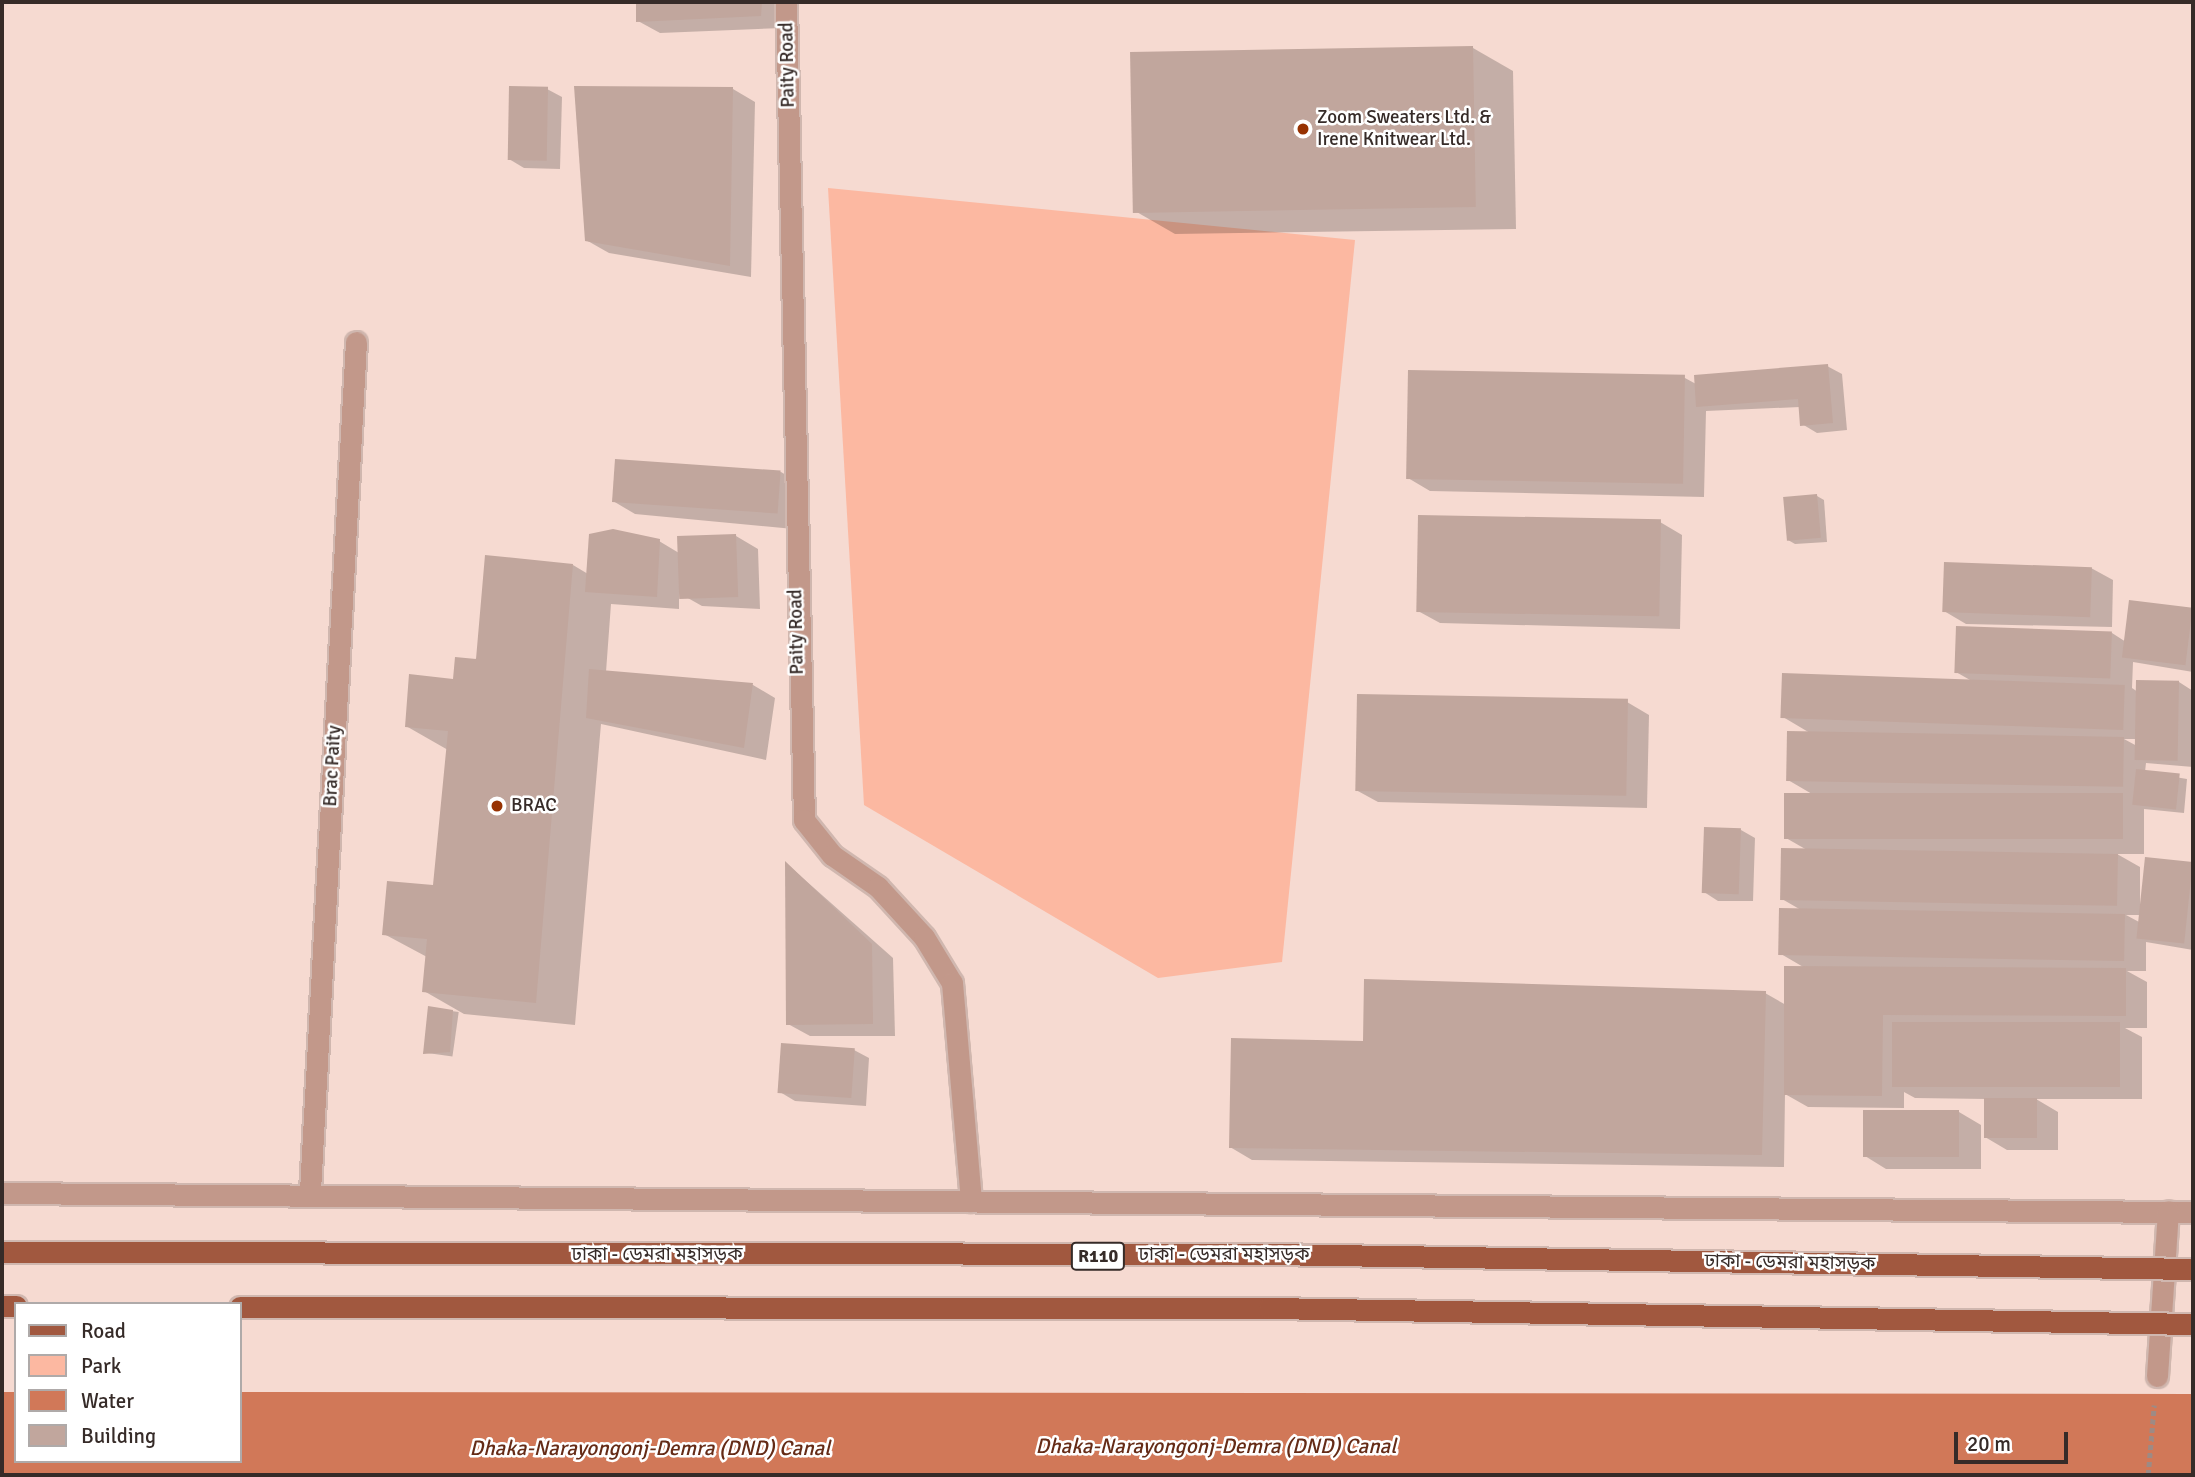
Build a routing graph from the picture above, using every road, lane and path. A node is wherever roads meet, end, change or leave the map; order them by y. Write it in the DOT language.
graph roads {
  1 [pos="786,2"];
  2 [pos="356,342"];
  3 [pos="310,1191"];
  4 [pos="2,1193"];
  5 [pos="971,1201"];
  6 [pos="2168,1211"];
  7 [pos="2193,1212"];
  8 [pos="2,1252"];
  9 [pos="2193,1269"];
  10 [pos="242,1307"];
  11 [pos="2193,1324"];
  12 [pos="2157,1376"];
  13 [pos="2148,1475"];
  1 -- 5 [label="street, Paity Road"];
  2 -- 3 [label="street, Brac Paity"];
  3 -- 4 [label="street"];
  3 -- 5 [label="street"];
  5 -- 6 [label="street"];
  6 -- 7 [label="street"];
  6 -- 12 [label="street"];
  8 -- 9 [label="main road, ঢাকা - ডেমরা মহাসড়ক / R110, bridge"];
  10 -- 11 [label="main road, bridge"];
  12 -- 13 [label="path"];
}
